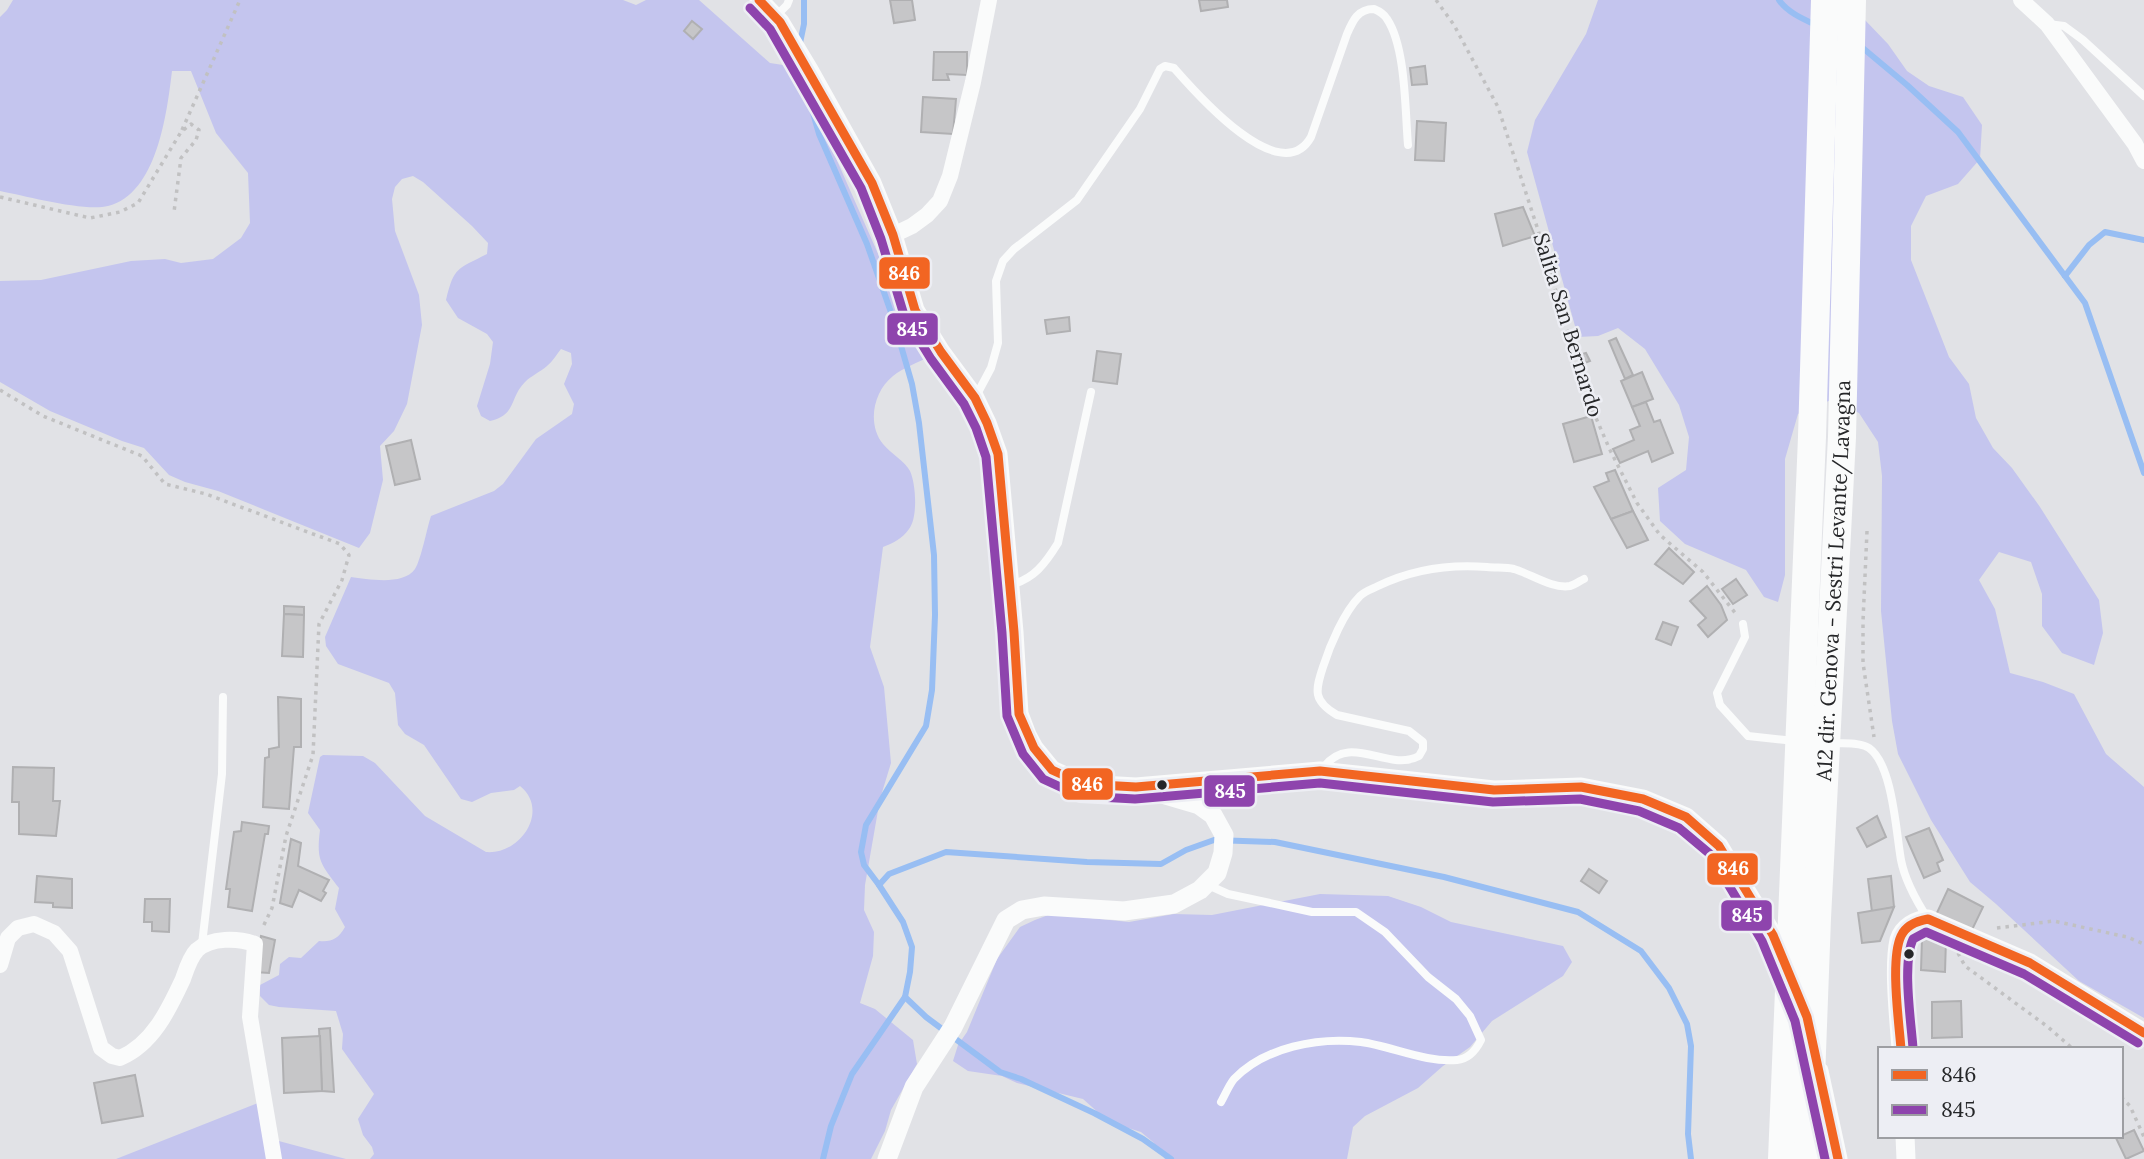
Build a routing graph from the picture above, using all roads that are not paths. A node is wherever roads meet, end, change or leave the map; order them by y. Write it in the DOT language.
graph roads {
  1 [pos="759,0"];
  2 [pos="789,0"];
  3 [pos="1825,0"];
  4 [pos="1852,0"];
  5 [pos="2021,0"];
  6 [pos="986,3"];
  7 [pos="775,17"];
  8 [pos="2047,24"];
  9 [pos="2144,96"];
  10 [pos="1408,145"];
  11 [pos="2144,161"];
  12 [pos="893,235"];
  13 [pos="1091,392"];
  14 [pos="975,398"];
  15 [pos="1584,579"];
  16 [pos="1010,585"];
  17 [pos="1743,624"];
  18 [pos="223,697"];
  19 [pos="1321,771"];
  20 [pos="1136,787"];
  21 [pos="1205,884"];
  22 [pos="1936,922"];
  23 [pos="202,947"];
  24 [pos="0,965"];
  25 [pos="2144,1033"];
  26 [pos="1901,1047"];
  27 [pos="1221,1102"];
  28 [pos="1905,1138"];
  29 [pos="1908,1158"];
  30 [pos="274,1159"];
  31 [pos="887,1159"];
  32 [pos="1782,1159"];
  33 [pos="1808,1159"];
  34 [pos="1839,1159"];
  1 -- 7 [label="street"];
  2 -- 7 [label="lane"];
  3 -- 32 [label="highway"];
  4 -- 33 [label="highway, A12 dir. Genova - Sestri Levante/Lavagna"];
  5 -- 8 [label="street"];
  6 -- 12 [label="street"];
  7 -- 12 [label="street"];
  8 -- 9 [label="lane"];
  8 -- 11 [label="street"];
  10 -- 14 [label="lane"];
  12 -- 14 [label="street"];
  13 -- 16 [label="lane"];
  14 -- 16 [label="street"];
  15 -- 19 [label="lane"];
  16 -- 20 [label="street"];
  17 -- 22 [label="lane"];
  18 -- 23 [label="lane"];
  19 -- 20 [label="street"];
  19 -- 34 [label="street"];
  20 -- 21 [label="street"];
  21 -- 27 [label="lane"];
  21 -- 31 [label="street"];
  22 -- 25 [label="street"];
  22 -- 26 [label="street"];
  23 -- 24 [label="street"];
  23 -- 30 [label="street"];
  28 -- 29 [label="street"];
}
